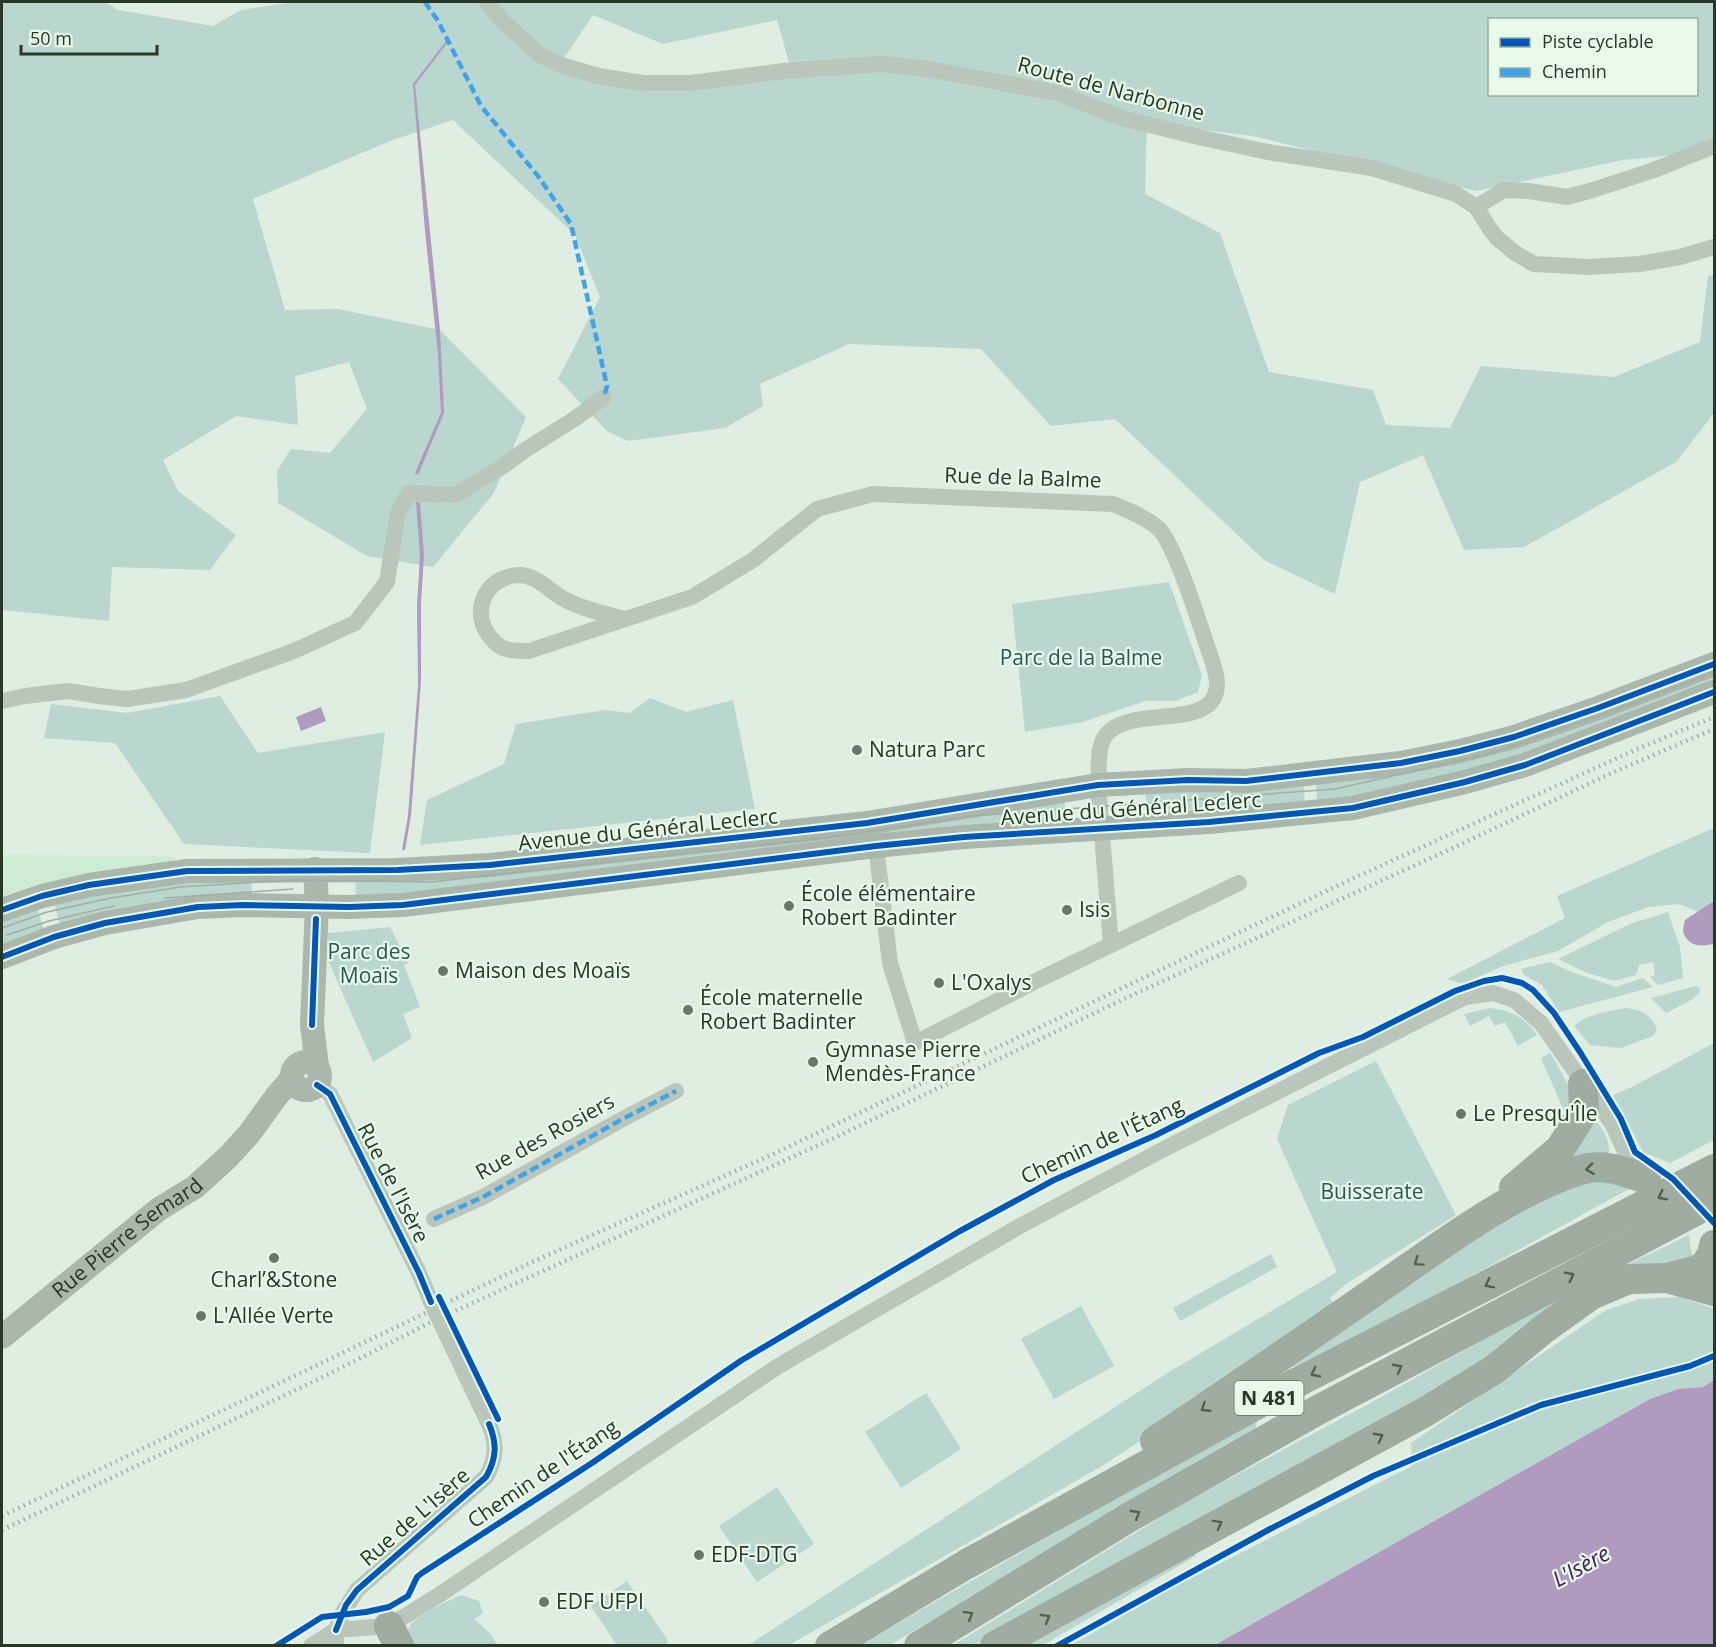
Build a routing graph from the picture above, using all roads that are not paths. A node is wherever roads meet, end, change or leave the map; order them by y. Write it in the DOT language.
graph roads {
  1 [pos="487,2"];
  2 [pos="1714,146"];
  3 [pos="1476,207"];
  4 [pos="1714,247"];
  5 [pos="604,397"];
  6 [pos="625,619"];
  7 [pos="1714,664"];
  8 [pos="1714,692"];
  9 [pos="2,701"];
  10 [pos="1098,785"];
  11 [pos="1101,829"];
  12 [pos="876,846"];
  13 [pos="315,869"];
  14 [pos="1239,883"];
  15 [pos="317,905"];
  16 [pos="2,910"];
  17 [pos="1111,945"];
  18 [pos="2,957"];
  19 [pos="306,1077"];
  20 [pos="1583,1084"];
  21 [pos="676,1091"];
  22 [pos="1714,1169"];
  23 [pos="1646,1179"];
  24 [pos="434,1219"];
  25 [pos="1466,1229"];
  26 [pos="1711,1229"];
  27 [pos="1667,1278"];
  28 [pos="1714,1291"];
  29 [pos="2,1336"];
  30 [pos="489,1424"];
  31 [pos="394,1636"];
  32 [pos="336,1638"];
  33 [pos="831,1645"];
  34 [pos="311,1646"];
  35 [pos="919,1646"];
  36 [pos="995,1646"];
  1 -- 3 [label="street, Route de Narbonne"];
  2 -- 3 [label="street"];
  3 -- 4 [label="street, Route de Narbonne"];
  5 -- 9 [label="street"];
  6 -- 6 [label="street, Rue de la Balme"];
  6 -- 10 [label="street, Rue de la Balme"];
  7 -- 10 [label="main road, Avenue du Général Leclerc"];
  8 -- 11 [label="main road, Avenue du Général Leclerc"];
  10 -- 11 [label="street, Rue de la Balme"];
  10 -- 13 [label="main road, Avenue du Général Leclerc"];
  11 -- 12 [label="main road, Avenue du Général Leclerc"];
  11 -- 17 [label="street, Rue de la Balme"];
  12 -- 15 [label="main road, Avenue du Général Leclerc"];
  12 -- 17 [label="street"];
  13 -- 15 [label="main road"];
  13 -- 16 [label="main road, Avenue du Général Leclerc"];
  14 -- 17 [label="street"];
  15 -- 18 [label="main road, Avenue du Général Leclerc"];
  15 -- 19 [label="main road"];
  19 -- 29 [label="main road, Rue Pierre Semard"];
  19 -- 30 [label="street, Rue de l'Isère, bridge"];
  20 -- 23 [label="street, Chemin de l'Étang"];
  20 -- 25 [label="highway"];
  20 -- 31 [label="street, Chemin de l'Étang"];
  21 -- 24 [label="street, Rue des Rosiers"];
  22 -- 33 [label="highway, N 481, one-way"];
  23 -- 25 [label="highway, one-way"];
  25 -- 33 [label="highway, one-way"];
  26 -- 27 [label="highway"];
  35 -- 26 [label="highway, N 481, one-way"];
  27 -- 28 [label="highway"];
  36 -- 27 [label="highway, one-way"];
  30 -- 32 [label="street, Rue de L'Isère"];
  31 -- 32 [label="street, Chemin de l'Étang"];
  32 -- 34 [label="street"];
}
